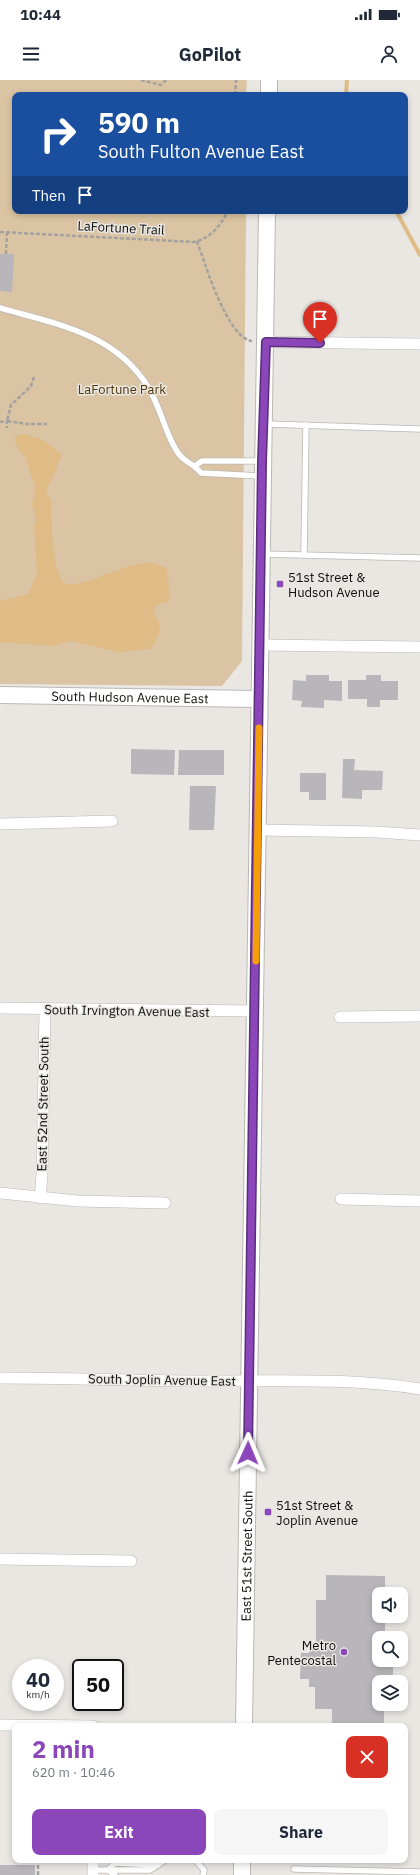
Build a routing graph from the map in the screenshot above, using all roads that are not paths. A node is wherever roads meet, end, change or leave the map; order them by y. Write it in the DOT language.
graph roads {
  1 [pos="269,80"];
  2 [pos="269,92"];
  3 [pos="267,214"];
  4 [pos="0,308"];
  5 [pos="266,342"];
  6 [pos="420,344"];
  7 [pos="264,424"];
  8 [pos="306,425"];
  9 [pos="420,429"];
  10 [pos="195,466"];
  11 [pos="262,469"];
  12 [pos="261,554"];
  13 [pos="304,555"];
  14 [pos="420,558"];
  15 [pos="260,645"];
  16 [pos="420,647"];
  17 [pos="0,695"];
  18 [pos="259,699"];
  19 [pos="112,821"];
  20 [pos="0,824"];
  21 [pos="258,830"];
  22 [pos="420,835"];
  23 [pos="0,1008"];
  24 [pos="45,1010"];
  25 [pos="255,1012"];
  26 [pos="420,1016"];
  27 [pos="340,1017"];
  28 [pos="0,1193"];
  29 [pos="40,1198"];
  30 [pos="341,1198"];
  31 [pos="420,1201"];
  32 [pos="165,1203"];
  33 [pos="0,1378"];
  34 [pos="249,1380"];
  35 [pos="420,1389"];
  36 [pos="0,1559"];
  37 [pos="131,1560"];
  38 [pos="244,1723"];
  39 [pos="0,1725"];
  40 [pos="12,1725"];
  41 [pos="161,1863"];
  42 [pos="198,1863"];
  43 [pos="242,1863"];
  44 [pos="158,1865"];
  45 [pos="93,1868"];
  46 [pos="294,1868"];
  47 [pos="108,1870"];
  48 [pos="150,1870"];
  49 [pos="420,1872"];
  50 [pos="115,1875"];
  51 [pos="143,1875"];
  52 [pos="203,1875"];
  53 [pos="242,1875"];
  1 -- 2 [label="main road"];
  3 -- 5 [label="main road, East 51st Street South"];
  4 -- 10 [label="lane"];
  5 -- 6 [label="street"];
  5 -- 7 [label="main road, East 51st Street South"];
  7 -- 8 [label="lane"];
  7 -- 11 [label="main road, East 51st Street South"];
  8 -- 9 [label="lane"];
  8 -- 13 [label="lane"];
  10 -- 11 [label="lane"];
  10 -- 11 [label="lane"];
  11 -- 12 [label="main road, East 51st Street South"];
  12 -- 13 [label="lane"];
  12 -- 15 [label="main road, East 51st Street South"];
  13 -- 14 [label="lane"];
  15 -- 16 [label="street"];
  15 -- 18 [label="main road, East 51st Street South"];
  17 -- 18 [label="main road, South Hudson Avenue East"];
  18 -- 21 [label="main road, East 51st Street South"];
  19 -- 20 [label="street"];
  21 -- 22 [label="street"];
  21 -- 25 [label="main road, East 51st Street South"];
  23 -- 24 [label="street, South Irvington Avenue East"];
  24 -- 25 [label="street, South Irvington Avenue East"];
  24 -- 29 [label="street, East 52nd Street South"];
  25 -- 34 [label="main road, East 51st Street South"];
  26 -- 27 [label="street"];
  28 -- 29 [label="street"];
  29 -- 32 [label="street"];
  30 -- 31 [label="street"];
  33 -- 34 [label="street, South Joplin Avenue East"];
  34 -- 35 [label="street, South Joplin Avenue East"];
  34 -- 38 [label="main road, East 51st Street South"];
  36 -- 37 [label="street"];
  39 -- 40 [label="street"];
  41 -- 44 [label="lane"];
  42 -- 52 [label="lane"];
  43 -- 53 [label="main road"];
  44 -- 47 [label="lane"];
  44 -- 48 [label="lane"];
  45 -- 47 [label="lane"];
  46 -- 49 [label="lane"];
  47 -- 48 [label="lane"];
  47 -- 50 [label="lane"];
  48 -- 51 [label="lane"];
}
